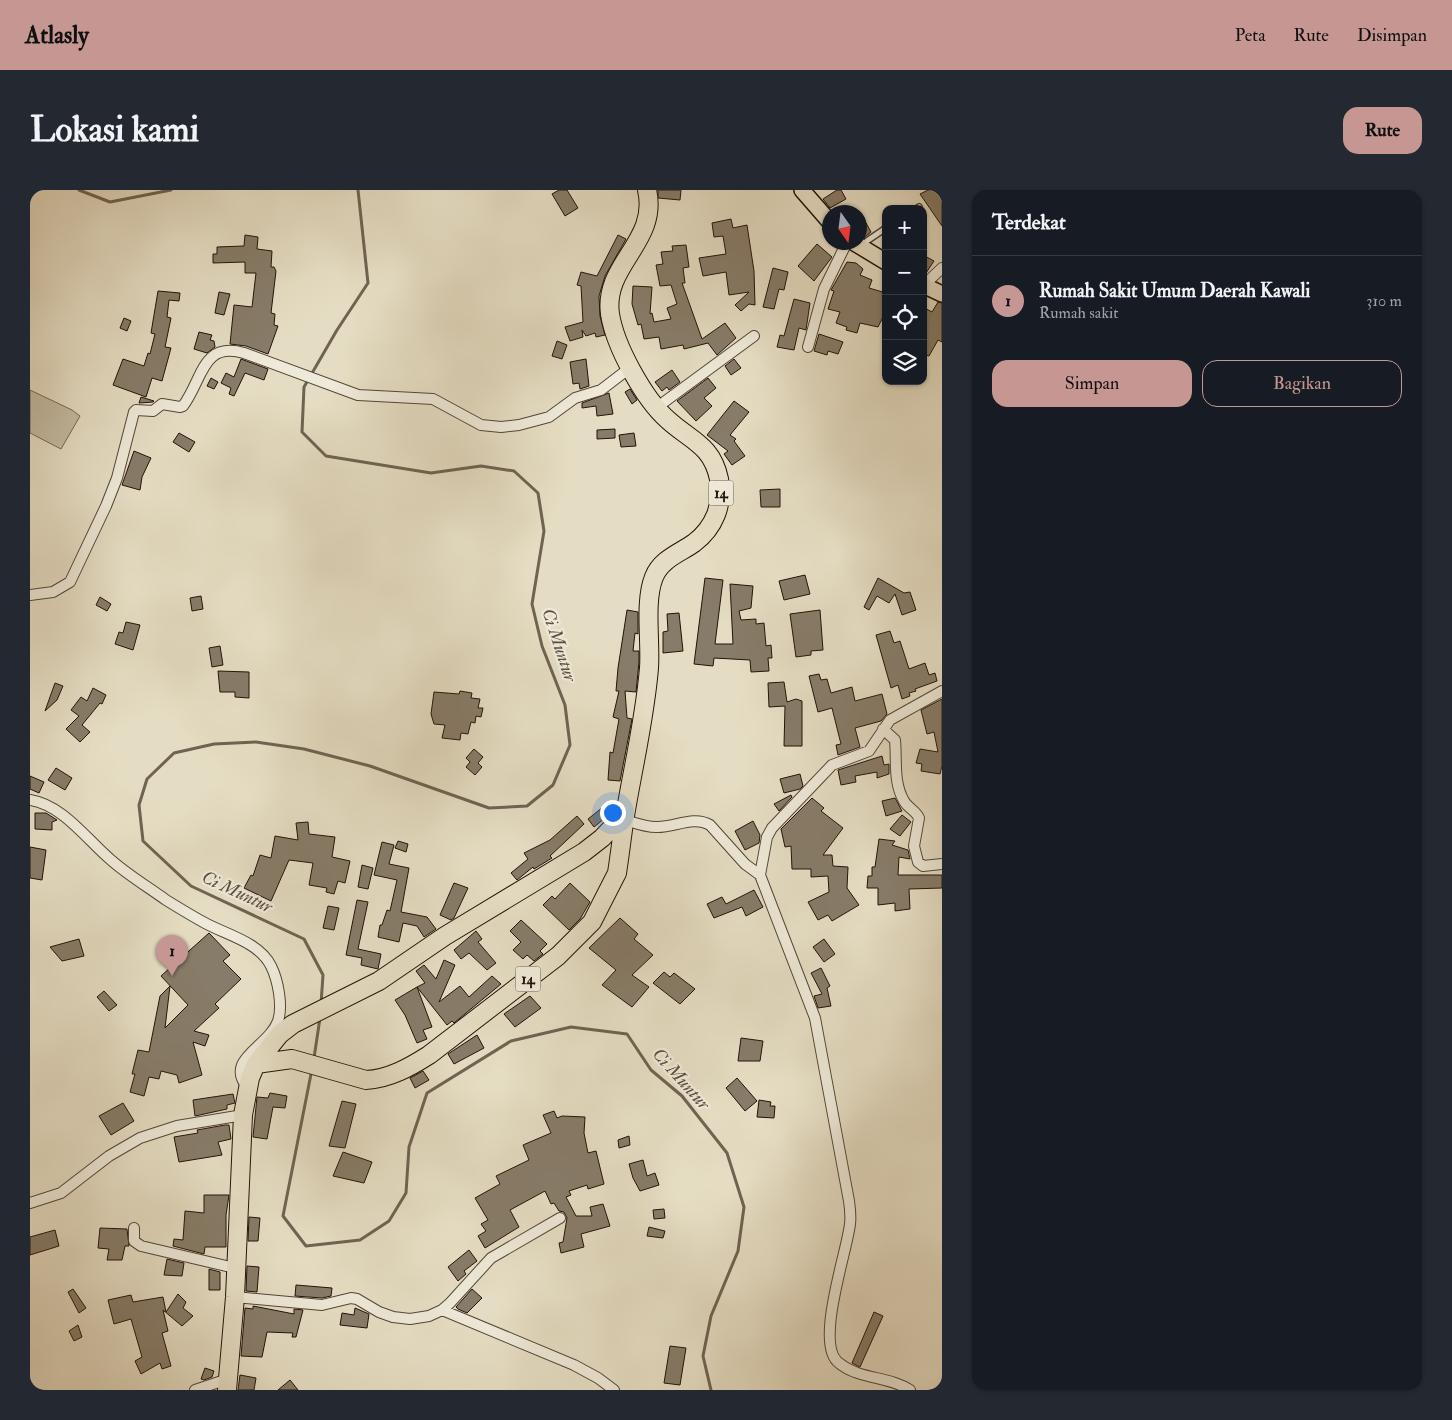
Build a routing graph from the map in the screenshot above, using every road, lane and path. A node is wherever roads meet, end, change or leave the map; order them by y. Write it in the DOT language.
graph roads {
  1 [pos="647,190"];
  2 [pos="802,190"];
  3 [pos="822,212"];
  4 [pos="882,230"];
  5 [pos="867,237"];
  6 [pos="849,250"];
  7 [pos="864,250"];
  8 [pos="882,260"];
  9 [pos="942,268"];
  10 [pos="927,282"];
  11 [pos="927,286"];
  12 [pos="942,294"];
  13 [pos="754,336"];
  14 [pos="808,347"];
  15 [pos="631,367"];
  16 [pos="656,408"];
  17 [pos="30,595"];
  18 [pos="942,691"];
  19 [pos="883,729"];
  20 [pos="30,800"];
  21 [pos="625,817"];
  22 [pos="942,864"];
  23 [pos="760,874"];
  24 [pos="256,1064"];
  25 [pos="248,1088"];
  26 [pos="243,1115"];
  27 [pos="30,1203"];
  28 [pos="560,1218"];
  29 [pos="134,1228"];
  30 [pos="235,1268"];
  31 [pos="235,1297"];
  32 [pos="442,1310"];
  33 [pos="228,1385"];
  34 [pos="195,1390"];
  35 [pos="614,1390"];
  36 [pos="910,1390"];
  1 -- 15 [label="highway, 14"];
  2 -- 3 [label="main road"];
  4 -- 5 [label="lane"];
  6 -- 14 [label="street"];
  7 -- 8 [label="main road"];
  9 -- 10 [label="street"];
  11 -- 12 [label="main road"];
  13 -- 16 [label="street"];
  15 -- 16 [label="highway, 14"];
  15 -- 17 [label="street"];
  16 -- 21 [label="highway, 14"];
  18 -- 19 [label="street"];
  19 -- 22 [label="street"];
  19 -- 23 [label="street"];
  20 -- 25 [label="street"];
  21 -- 23 [label="street"];
  21 -- 24 [label="highway"];
  21 -- 24 [label="highway, 14"];
  23 -- 36 [label="street"];
  24 -- 25 [label="highway"];
  25 -- 26 [label="highway"];
  26 -- 27 [label="street"];
  26 -- 30 [label="highway"];
  28 -- 32 [label="street"];
  29 -- 30 [label="street"];
  30 -- 31 [label="highway"];
  31 -- 32 [label="street"];
  31 -- 33 [label="highway"];
  32 -- 35 [label="street"];
  33 -- 34 [label="street"];
}
